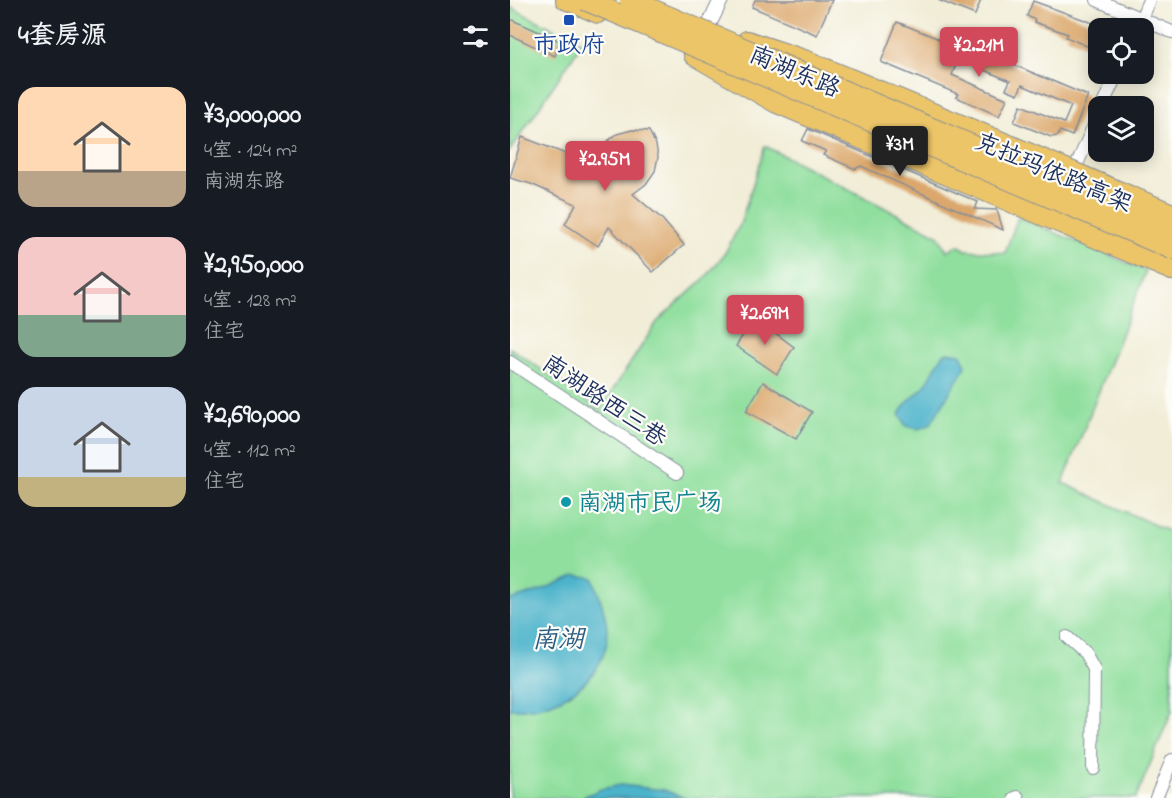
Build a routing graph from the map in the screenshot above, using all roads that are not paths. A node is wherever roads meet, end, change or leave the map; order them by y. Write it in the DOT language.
graph roads {
  1 [pos="565,0"];
  2 [pos="585,0"];
  3 [pos="630,0"];
  4 [pos="638,0"];
  5 [pos="721,0"];
  6 [pos="1097,0"];
  7 [pos="1149,0"];
  8 [pos="1128,18"];
  9 [pos="1142,18"];
  10 [pos="708,28"];
  11 [pos="1154,28"];
  12 [pos="1172,32"];
  13 [pos="694,55"];
  14 [pos="1088,139"];
  15 [pos="1066,189"];
  16 [pos="1172,214"];
  17 [pos="1172,232"];
  18 [pos="1172,249"];
  19 [pos="1172,255"];
  20 [pos="1172,270"];
  21 [pos="510,362"];
  22 [pos="677,473"];
  23 [pos="1066,638"];
  24 [pos="1172,760"];
  25 [pos="1093,768"];
  26 [pos="1156,798"];
  1 -- 13 [label="main road, 南湖东路"];
  2 -- 18 [label="highway, 克拉玛依路高架, bridge"];
  3 -- 17 [label="highway, 克拉玛依路高架, bridge"];
  4 -- 10 [label="main road, 南湖东路"];
  5 -- 10 [label="street"];
  6 -- 8 [label="street"];
  7 -- 9 [label="street"];
  10 -- 13 [label="street"];
  10 -- 15 [label="main road, 南湖东路"];
  10 -- 16 [label="highway, bridge"];
  11 -- 12 [label="street"];
  13 -- 19 [label="main road, 南湖东路"];
  13 -- 20 [label="highway"];
  14 -- 15 [label="street"];
  15 -- 17 [label="main road, 南湖东路"];
  21 -- 22 [label="street, 南湖路西三巷"];
  23 -- 25 [label="street"];
  24 -- 26 [label="street"];
}
